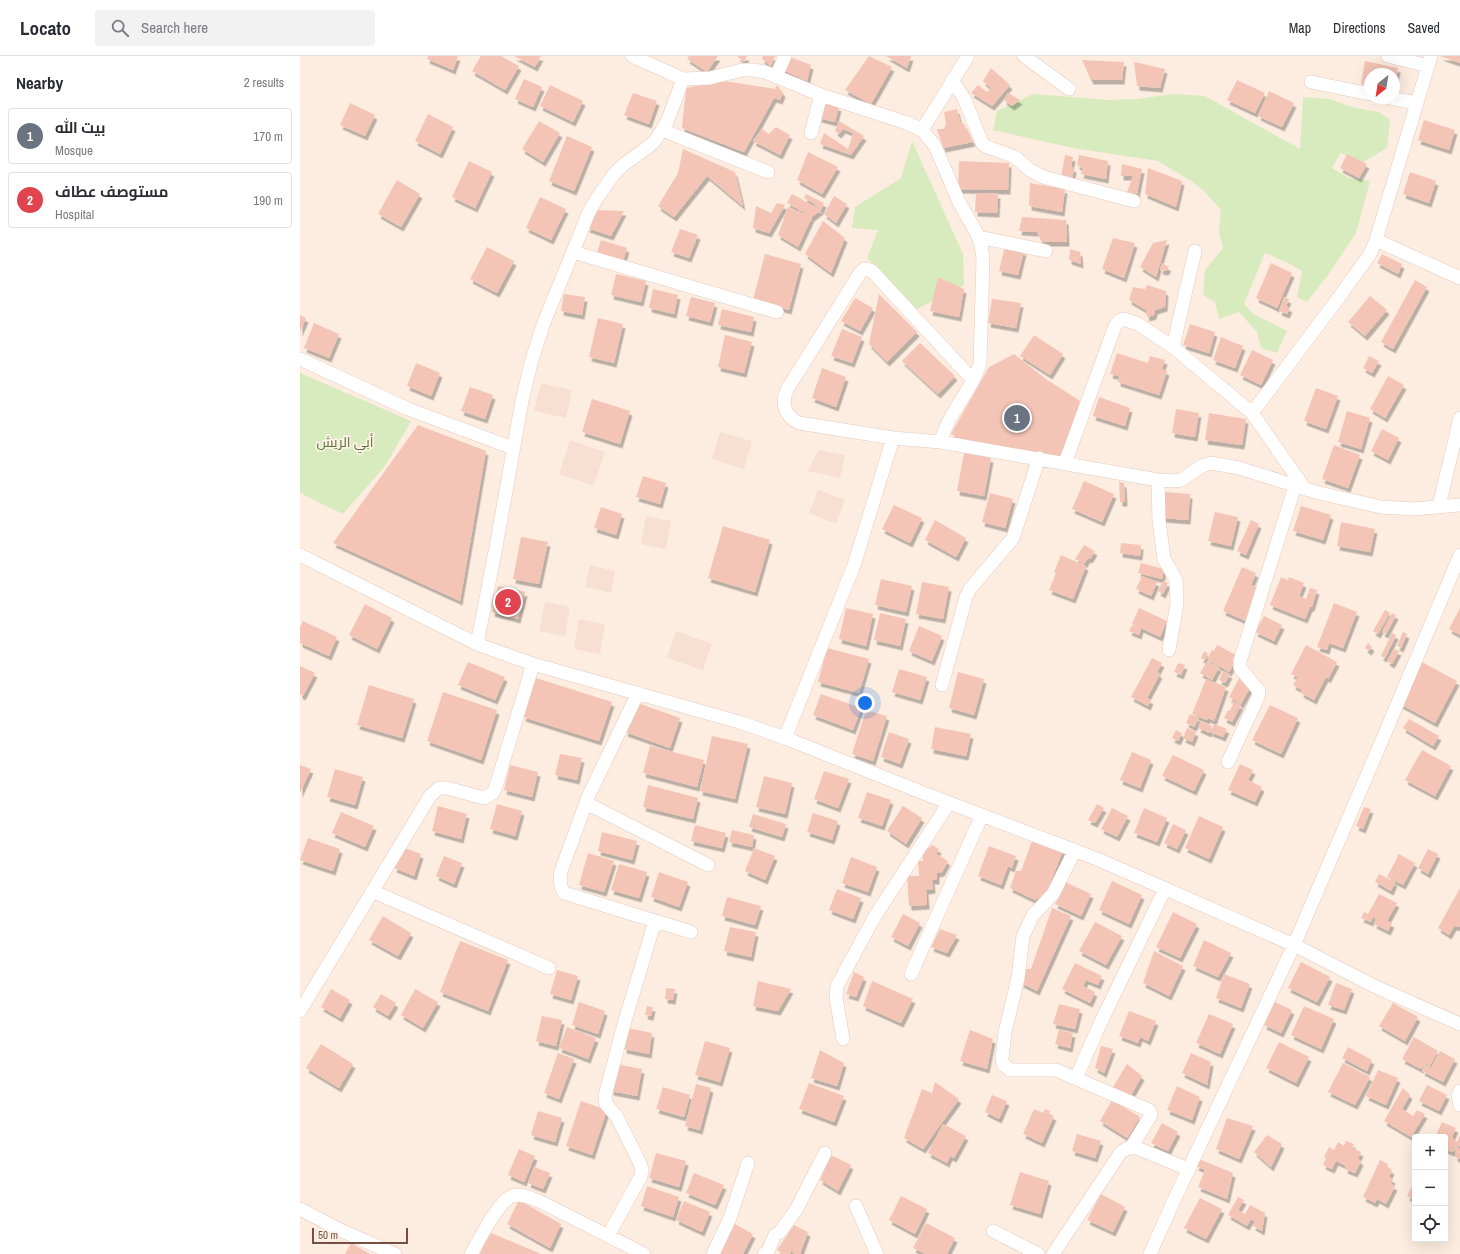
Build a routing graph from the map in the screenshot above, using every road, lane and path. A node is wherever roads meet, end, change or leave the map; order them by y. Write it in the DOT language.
graph roads {
  1 [pos="632,56"];
  2 [pos="785,56"];
  3 [pos="968,56"];
  4 [pos="1024,56"];
  5 [pos="1388,56"];
  6 [pos="1429,61"];
  7 [pos="776,76"];
  8 [pos="683,79"];
  9 [pos="952,80"];
  10 [pos="1311,82"];
  11 [pos="1069,88"];
  12 [pos="1364,93"];
  13 [pos="821,95"];
  14 [pos="1400,100"];
  15 [pos="1417,103"];
  16 [pos="662,130"];
  17 [pos="922,130"];
  18 [pos="811,133"];
  19 [pos="768,172"];
  20 [pos="1134,201"];
  21 [pos="979,237"];
  22 [pos="1376,240"];
  23 [pos="1046,251"];
  24 [pos="1195,251"];
  25 [pos="573,252"];
  26 [pos="1460,278"];
  27 [pos="777,312"];
  28 [pos="1174,347"];
  29 [pos="300,359"];
  30 [pos="973,380"];
  31 [pos="1252,412"];
  32 [pos="1460,418"];
  33 [pos="893,438"];
  34 [pos="941,442"];
  35 [pos="513,448"];
  36 [pos="1039,458"];
  37 [pos="1065,463"];
  38 [pos="1158,480"];
  39 [pos="1300,487"];
  40 [pos="1460,505"];
  41 [pos="1439,506"];
  42 [pos="300,555"];
  43 [pos="1458,563"];
  44 [pos="477,644"];
  45 [pos="1169,650"];
  46 [pos="533,664"];
  47 [pos="942,685"];
  48 [pos="638,694"];
  49 [pos="785,738"];
  50 [pos="1228,762"];
  51 [pos="949,803"];
  52 [pos="586,804"];
  53 [pos="982,815"];
  54 [pos="1075,850"];
  55 [pos="708,865"];
  56 [pos="1166,889"];
  57 [pos="372,891"];
  58 [pos="655,921"];
  59 [pos="690,932"];
  60 [pos="1294,945"];
  61 [pos="549,968"];
  62 [pos="911,974"];
  63 [pos="300,1011"];
  64 [pos="1460,1024"];
  65 [pos="843,1040"];
  66 [pos="1076,1078"];
  67 [pos="1460,1091"];
  68 [pos="1460,1105"];
  69 [pos="1132,1146"];
  70 [pos="825,1153"];
  71 [pos="748,1163"];
  72 [pos="1188,1169"];
  73 [pos="856,1206"];
  74 [pos="300,1209"];
  75 [pos="993,1231"];
  76 [pos="608,1236"];
  77 [pos="395,1254"];
  78 [pos="471,1254"];
  79 [pos="644,1254"];
  80 [pos="713,1254"];
  81 [pos="764,1254"];
  82 [pos="877,1254"];
  83 [pos="1038,1254"];
  84 [pos="1053,1254"];
  85 [pos="1150,1254"];
  1 -- 8 [label="street"];
  2 -- 7 [label="street"];
  3 -- 9 [label="street"];
  4 -- 11 [label="street"];
  5 -- 6 [label="street"];
  6 -- 15 [label="street"];
  7 -- 8 [label="street"];
  7 -- 13 [label="street"];
  8 -- 16 [label="street"];
  9 -- 17 [label="street"];
  9 -- 20 [label="street"];
  10 -- 12 [label="street"];
  13 -- 17 [label="street"];
  13 -- 18 [label="street"];
  14 -- 15 [label="street"];
  15 -- 22 [label="street"];
  16 -- 19 [label="street"];
  16 -- 25 [label="street"];
  17 -- 21 [label="street"];
  21 -- 23 [label="street"];
  21 -- 30 [label="street"];
  22 -- 26 [label="street"];
  22 -- 31 [label="street"];
  24 -- 28 [label="street"];
  25 -- 27 [label="street"];
  25 -- 35 [label="street"];
  28 -- 31 [label="street"];
  28 -- 37 [label="street"];
  29 -- 35 [label="street"];
  30 -- 33 [label="street"];
  30 -- 34 [label="street"];
  31 -- 39 [label="street"];
  32 -- 41 [label="street"];
  33 -- 34 [label="street"];
  33 -- 49 [label="street"];
  34 -- 36 [label="street"];
  35 -- 44 [label="street"];
  36 -- 37 [label="street"];
  36 -- 47 [label="street"];
  37 -- 38 [label="street"];
  38 -- 39 [label="street"];
  38 -- 45 [label="street"];
  39 -- 41 [label="street"];
  39 -- 50 [label="street"];
  40 -- 41 [label="street"];
  42 -- 44 [label="street"];
  43 -- 60 [label="street"];
  44 -- 46 [label="street"];
  46 -- 48 [label="street"];
  46 -- 57 [label="street"];
  48 -- 49 [label="street"];
  48 -- 52 [label="street"];
  49 -- 51 [label="street"];
  51 -- 53 [label="street"];
  51 -- 65 [label="street"];
  52 -- 55 [label="street"];
  52 -- 58 [label="street"];
  53 -- 54 [label="street"];
  53 -- 62 [label="street"];
  54 -- 56 [label="street"];
  54 -- 66 [label="street"];
  56 -- 60 [label="street"];
  56 -- 66 [label="street"];
  57 -- 61 [label="street"];
  57 -- 63 [label="street"];
  58 -- 59 [label="street"];
  58 -- 76 [label="street"];
  60 -- 64 [label="street"];
  60 -- 72 [label="street"];
  66 -- 69 [label="street"];
  67 -- 68 [label="street"];
  69 -- 72 [label="street"];
  69 -- 84 [label="street"];
  70 -- 81 [label="street"];
  71 -- 80 [label="street"];
  72 -- 85 [label="street"];
  73 -- 82 [label="street"];
  74 -- 77 [label="street"];
  75 -- 83 [label="street"];
  76 -- 78 [label="street"];
  76 -- 79 [label="street"];
}
